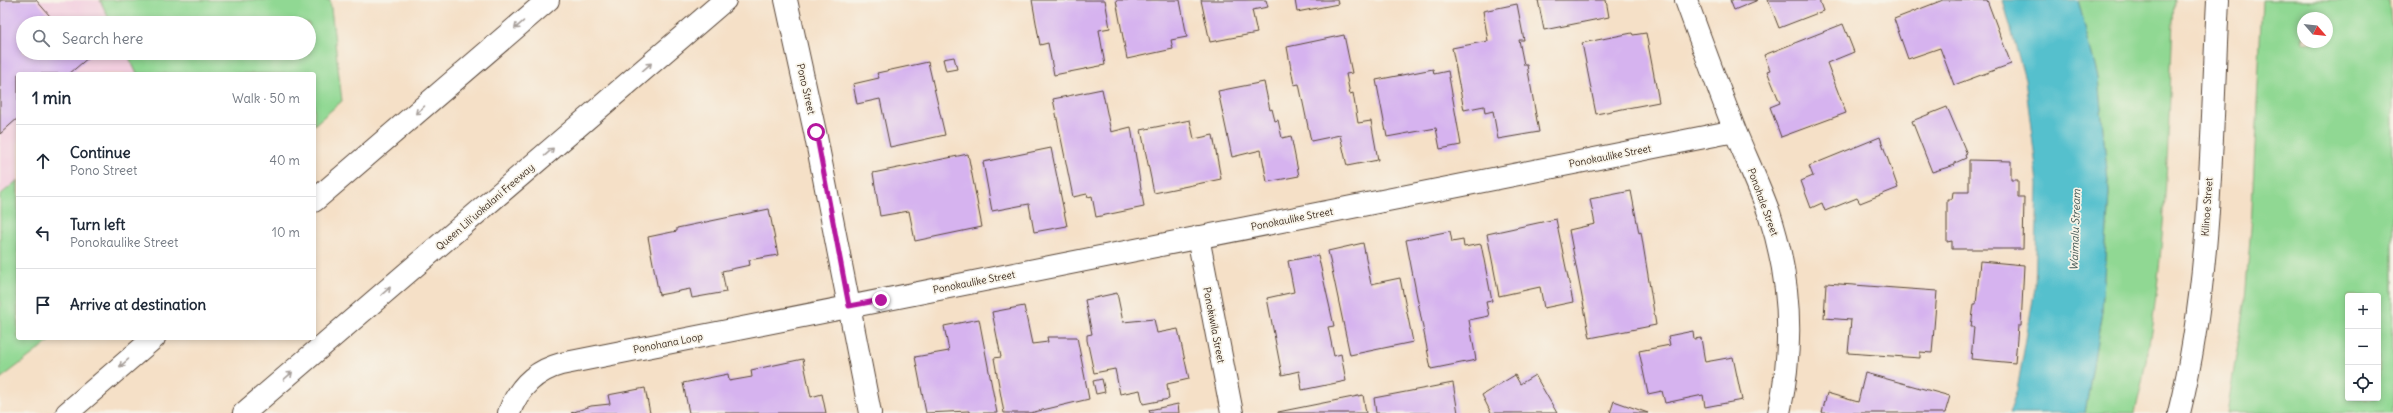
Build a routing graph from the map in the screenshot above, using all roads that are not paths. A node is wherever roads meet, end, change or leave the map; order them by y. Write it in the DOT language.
graph roads {
  1 [pos="548,0"];
  2 [pos="725,0"];
  3 [pos="786,0"];
  4 [pos="1686,0"];
  5 [pos="2218,0"];
  6 [pos="1735,131"];
  7 [pos="316,199"];
  8 [pos="1198,237"];
  9 [pos="849,306"];
  10 [pos="152,340"];
  11 [pos="251,407"];
  12 [pos="67,413"];
  13 [pos="510,413"];
  14 [pos="870,413"];
  15 [pos="1232,413"];
  16 [pos="1779,413"];
  17 [pos="2179,413"];
  1 -- 7 [label="main road, one-way"];
  11 -- 2 [label="main road, Queen Liliʻuokalani Freeway, one-way"];
  3 -- 9 [label="main road, Pono Street"];
  4 -- 6 [label="main road, Ponohale Street"];
  5 -- 17 [label="main road, Kilinoe Street"];
  6 -- 8 [label="main road, Ponokaulike Street"];
  6 -- 16 [label="main road, Ponohale Street"];
  8 -- 9 [label="main road, Ponokaulike Street"];
  8 -- 15 [label="main road, Ponokiwila Street"];
  9 -- 13 [label="main road, Ponohana Loop"];
  9 -- 14 [label="main road, Pono Street"];
  10 -- 12 [label="main road, one-way"];
}
